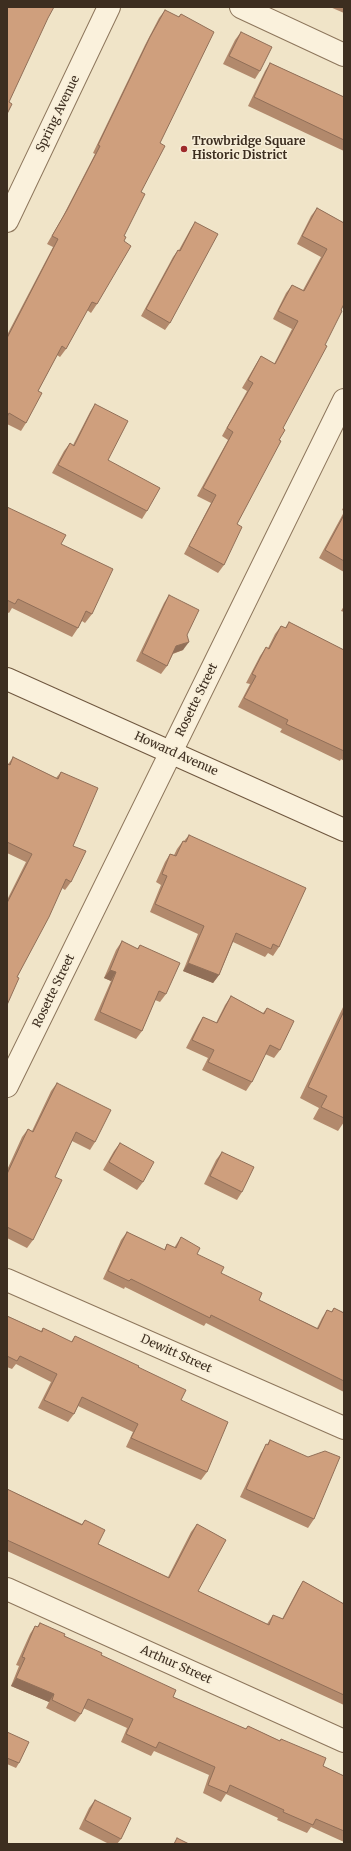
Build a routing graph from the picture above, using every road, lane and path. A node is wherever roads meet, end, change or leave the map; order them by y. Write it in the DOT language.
graph roads {
  1 [pos="109,7"];
  2 [pos="241,7"];
  3 [pos="344,55"];
  4 [pos="7,221"];
  5 [pos="344,400"];
  6 [pos="7,679"];
  7 [pos="172,751"];
  8 [pos="344,830"];
  9 [pos="7,1086"];
  10 [pos="7,1280"];
  11 [pos="344,1428"];
  12 [pos="7,1589"];
  13 [pos="344,1741"];
  1 -- 4 [label="street, Spring Avenue"];
  2 -- 3 [label="street"];
  5 -- 7 [label="street, Rosette Street"];
  6 -- 7 [label="street, Howard Avenue"];
  7 -- 8 [label="street, Howard Avenue"];
  7 -- 9 [label="street, Rosette Street"];
  10 -- 11 [label="street, Dewitt Street"];
  12 -- 13 [label="street, Arthur Street"];
}
